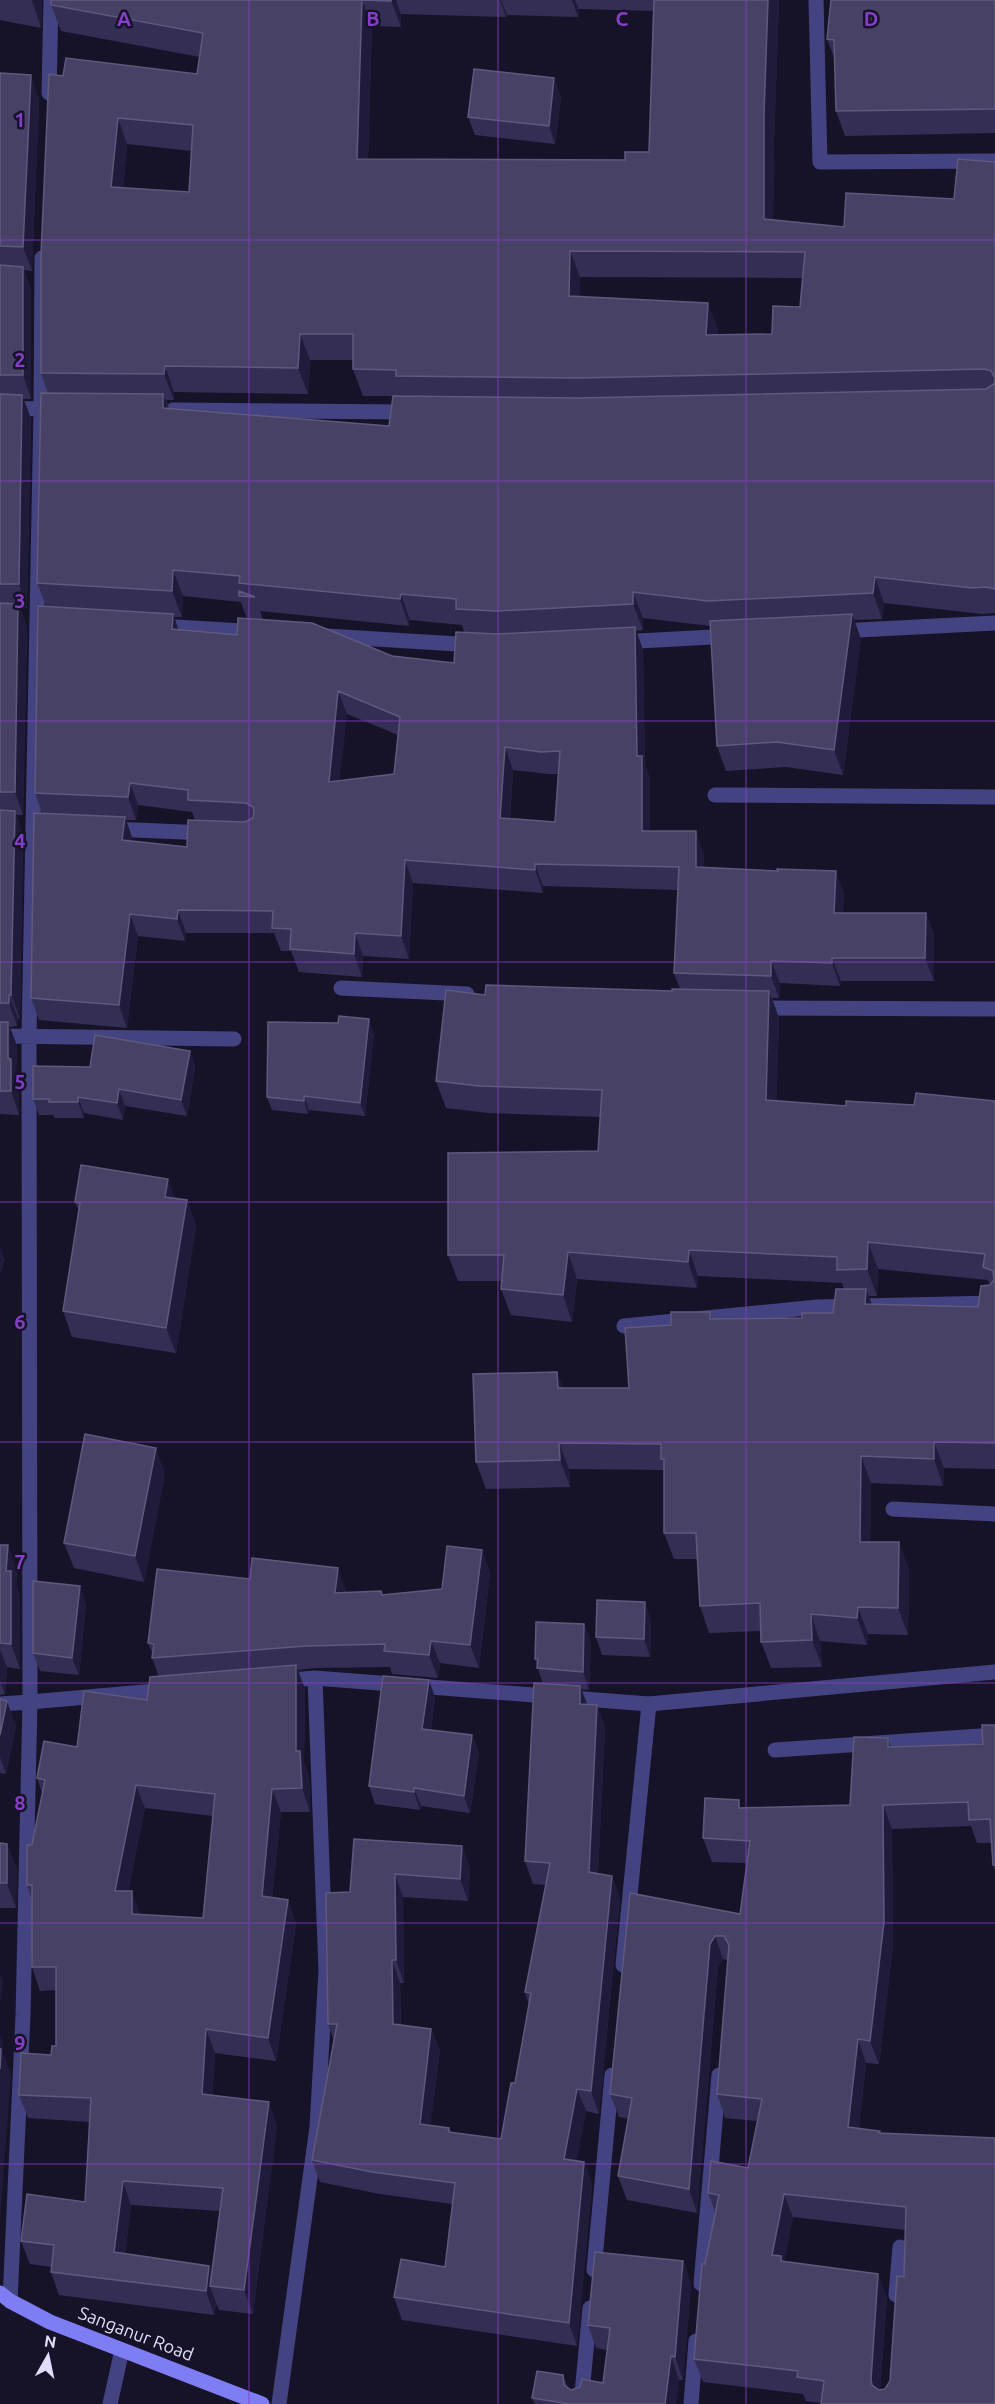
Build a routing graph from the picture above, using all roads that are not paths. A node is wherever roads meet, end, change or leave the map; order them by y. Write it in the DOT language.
graph roads {
  1 [pos="51,0"];
  2 [pos="816,0"];
  3 [pos="49,105"];
  4 [pos="995,161"];
  5 [pos="43,245"];
  6 [pos="0,408"];
  7 [pos="41,409"];
  8 [pos="64,409"];
  9 [pos="160,410"];
  10 [pos="422,412"];
  11 [pos="995,623"];
  12 [pos="141,625"];
  13 [pos="828,632"];
  14 [pos="270,633"];
  15 [pos="317,636"];
  16 [pos="744,636"];
  17 [pos="601,643"];
  18 [pos="493,647"];
  19 [pos="715,795"];
  20 [pos="995,797"];
  21 [pos="91,828"];
  22 [pos="218,834"];
  23 [pos="341,988"];
  24 [pos="481,995"];
  25 [pos="739,1008"];
  26 [pos="995,1009"];
  27 [pos="0,1036"];
  28 [pos="28,1037"];
  29 [pos="234,1039"];
  30 [pos="995,1303"];
  31 [pos="624,1326"];
  32 [pos="892,1509"];
  33 [pos="995,1514"];
  34 [pos="995,1672"];
  35 [pos="315,1678"];
  36 [pos="268,1682"];
  37 [pos="184,1689"];
  38 [pos="30,1702"];
  39 [pos="0,1704"];
  40 [pos="649,1704"];
  41 [pos="995,1735"];
  42 [pos="775,1750"];
  43 [pos="622,1975"];
  44 [pos="614,2058"];
  45 [pos="720,2062"];
  46 [pos="900,2247"];
  47 [pos="5,2297"];
  48 [pos="700,2298"];
  49 [pos="895,2314"];
  50 [pos="698,2322"];
  51 [pos="122,2350"];
  52 [pos="110,2404"];
  53 [pos="262,2404"];
  54 [pos="279,2404"];
  55 [pos="581,2404"];
  56 [pos="691,2404"];
  1 -- 3 [label="street"];
  2 -- 4 [label="street"];
  5 -- 7 [label="street"];
  6 -- 7 [label="street"];
  7 -- 8 [label="street"];
  7 -- 28 [label="street"];
  9 -- 10 [label="street"];
  11 -- 13 [label="street"];
  12 -- 14 [label="street"];
  15 -- 18 [label="street"];
  16 -- 17 [label="street"];
  19 -- 20 [label="street"];
  21 -- 22 [label="street"];
  23 -- 24 [label="street"];
  25 -- 26 [label="street"];
  27 -- 28 [label="street"];
  28 -- 29 [label="street"];
  28 -- 38 [label="street"];
  30 -- 31 [label="street"];
  32 -- 33 [label="street"];
  34 -- 40 [label="street"];
  35 -- 36 [label="street"];
  35 -- 40 [label="street"];
  35 -- 54 [label="street"];
  37 -- 38 [label="street"];
  38 -- 39 [label="street"];
  38 -- 47 [label="street"];
  40 -- 43 [label="street"];
  41 -- 42 [label="street"];
  44 -- 55 [label="street"];
  45 -- 48 [label="street"];
  46 -- 49 [label="street"];
  47 -- 51 [label="main road, Sanganur Road"];
  50 -- 56 [label="street"];
  51 -- 52 [label="street"];
  51 -- 53 [label="main road, Sanganur Road"];
}
